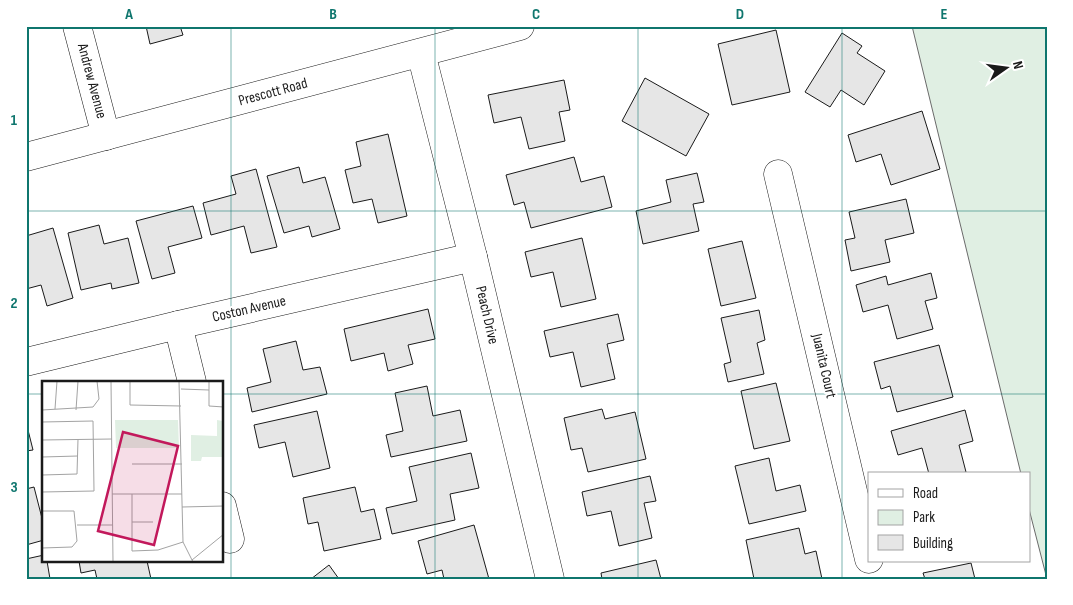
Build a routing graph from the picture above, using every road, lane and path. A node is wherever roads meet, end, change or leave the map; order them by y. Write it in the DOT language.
graph roads {
  1 [pos="77,26"];
  2 [pos="520,26"];
  3 [pos="421,53"];
  4 [pos="106,136"];
  5 [pos="26,157"];
  6 [pos="778,174"];
  7 [pos="473,257"];
  8 [pos="178,325"];
  9 [pos="26,362"];
  10 [pos="192,381"];
  11 [pos="224,514"];
  12 [pos="230,539"];
  13 [pos="868,552"];
  14 [pos="870,562"];
  15 [pos="550,579"];
  16 [pos="874,579"];
  1 -- 4 [label="street, Andrew Avenue"];
  2 -- 3 [label="street, Prescott Road"];
  3 -- 4 [label="street, Prescott Road"];
  3 -- 7 [label="street, Peach Drive"];
  4 -- 5 [label="street, Prescott Road"];
  6 -- 13 [label="street, Juanita Court"];
  7 -- 8 [label="street, Coston Avenue"];
  7 -- 15 [label="street, Peach Drive"];
  8 -- 9 [label="street, Coston Avenue"];
  8 -- 10 [label="street"];
  11 -- 12 [label="street"];
  14 -- 16 [label="street, Juanita Court"];
}
